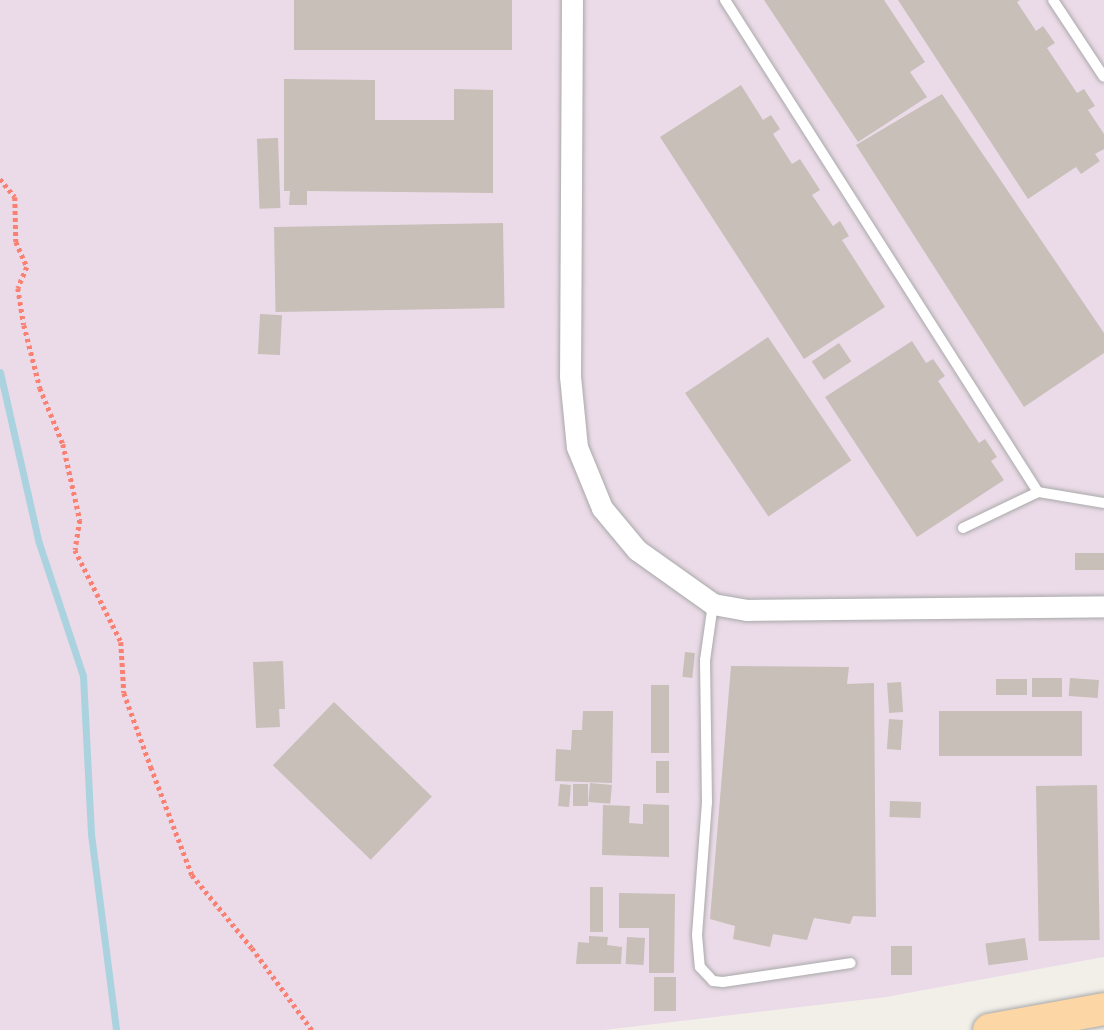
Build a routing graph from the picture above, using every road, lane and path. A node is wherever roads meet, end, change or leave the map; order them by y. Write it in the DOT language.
graph roads {
  1 [pos="572,0"];
  2 [pos="725,0"];
  3 [pos="1053,0"];
  4 [pos="1104,77"];
  5 [pos="0,179"];
  6 [pos="1038,492"];
  7 [pos="1104,503"];
  8 [pos="963,528"];
  9 [pos="713,604"];
  10 [pos="1104,606"];
  11 [pos="851,963"];
  12 [pos="1104,1009"];
  13 [pos="312,1030"];
  14 [pos="989,1030"];
  1 -- 9 [label="street"];
  2 -- 6 [label="lane"];
  3 -- 4 [label="lane"];
  5 -- 13 [label="path"];
  6 -- 7 [label="lane"];
  6 -- 8 [label="lane"];
  9 -- 10 [label="street"];
  9 -- 11 [label="lane"];
  12 -- 14 [label="main road"];
}
